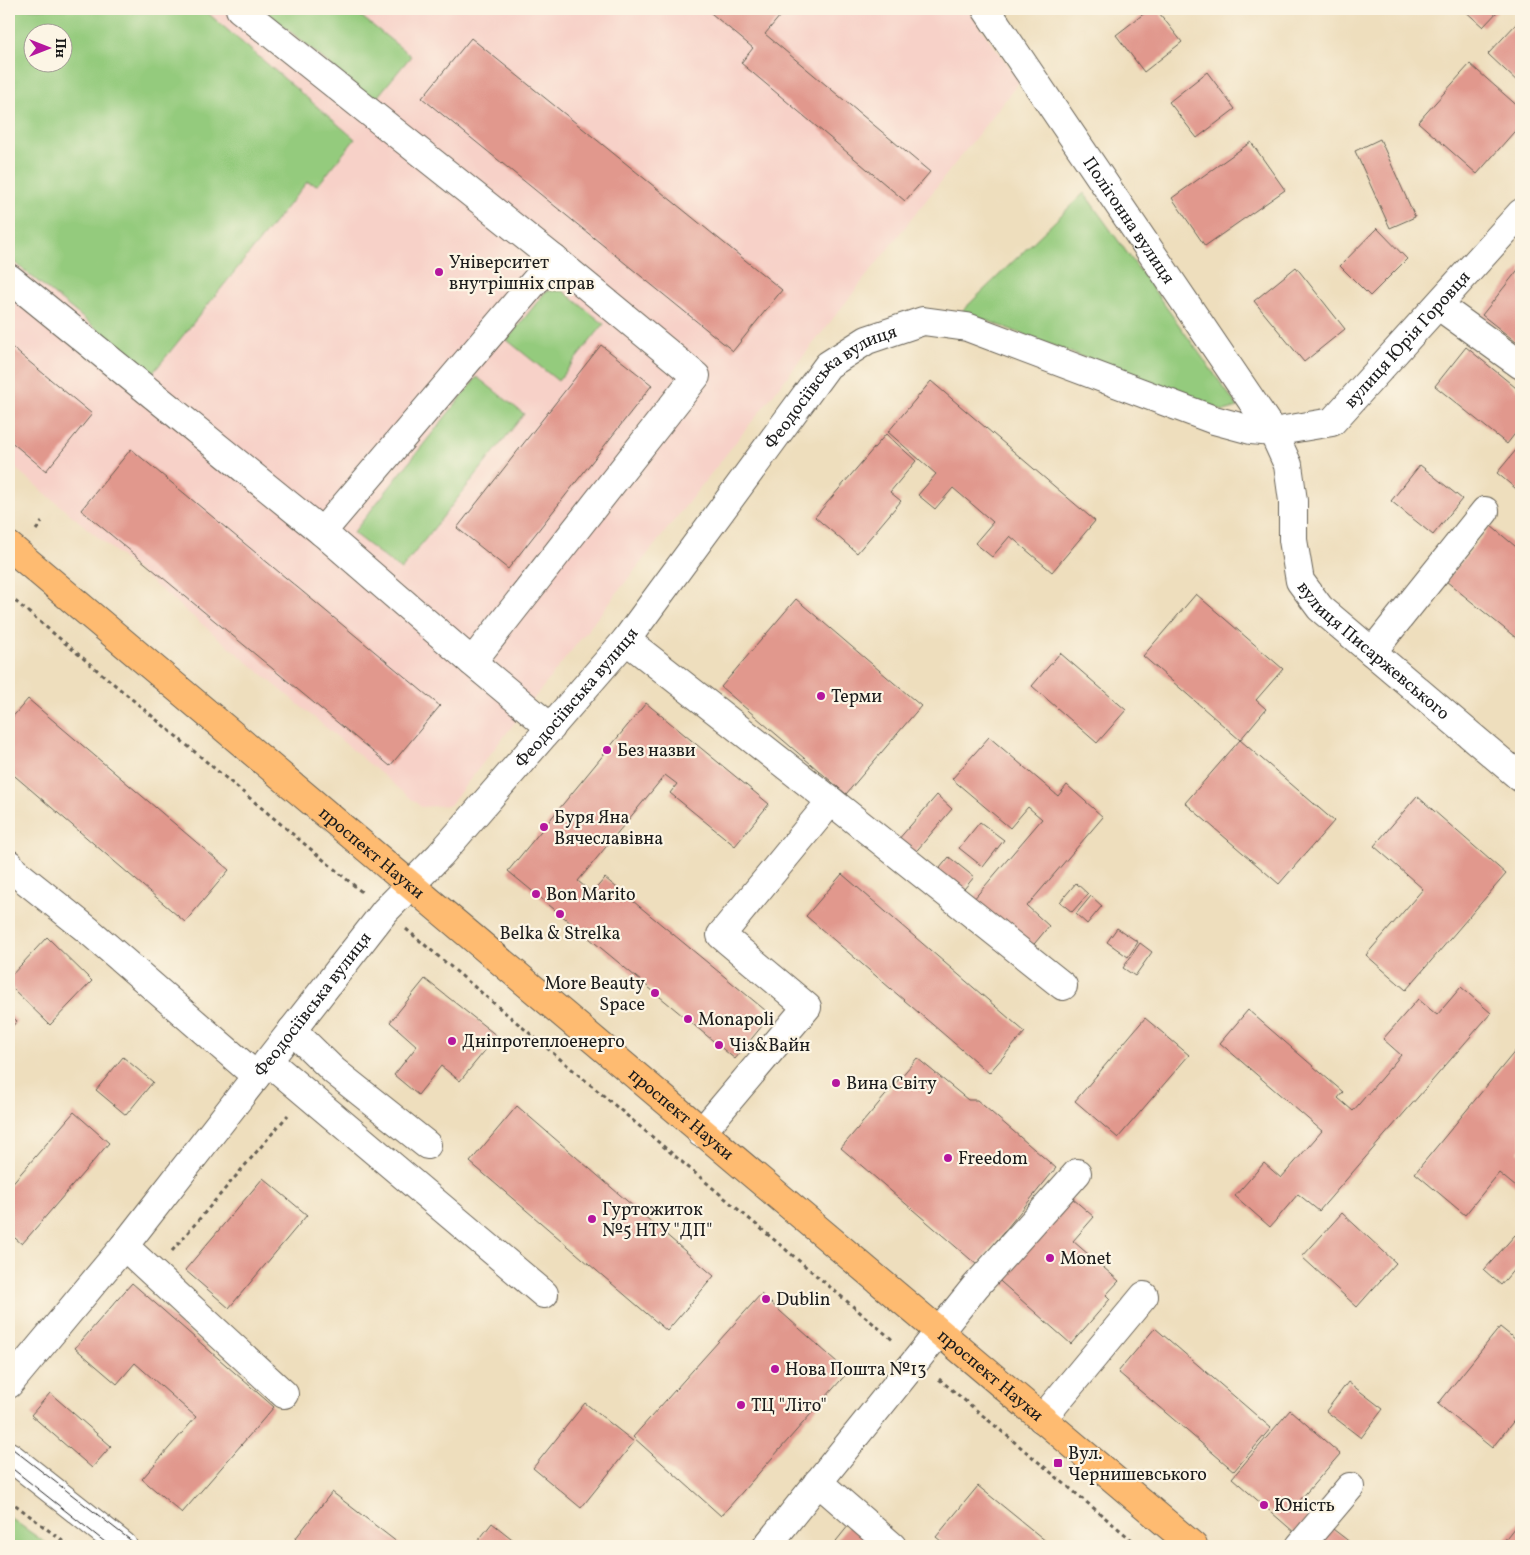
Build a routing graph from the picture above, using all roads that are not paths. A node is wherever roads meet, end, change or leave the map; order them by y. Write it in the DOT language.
graph roads {
  1 [pos="240,9"];
  2 [pos="986,9"];
  3 [pos="1521,214"];
  4 [pos="554,259"];
  5 [pos="9,278"];
  6 [pos="1439,306"];
  7 [pos="1521,364"];
  8 [pos="1273,432"];
  9 [pos="1485,511"];
  10 [pos="322,532"];
  11 [pos="9,546"];
  12 [pos="626,640"];
  13 [pos="1372,652"];
  14 [pos="472,662"];
  15 [pos="551,728"];
  16 [pos="1521,778"];
  17 [pos="831,801"];
  18 [pos="9,864"];
  19 [pos="411,885"];
  20 [pos="1063,986"];
  21 [pos="292,1030"];
  22 [pos="262,1068"];
  23 [pos="701,1133"];
  24 [pos="427,1145"];
  25 [pos="1077,1173"];
  26 [pos="124,1246"];
  27 [pos="544,1294"];
  28 [pos="1144,1296"];
  29 [pos="938,1332"];
  30 [pos="9,1384"];
  31 [pos="284,1394"];
  32 [pos="1042,1419"];
  33 [pos="9,1456"];
  34 [pos="818,1482"];
  35 [pos="1350,1486"];
  36 [pos="123,1546"];
  37 [pos="767,1546"];
  38 [pos="892,1546"];
  39 [pos="1193,1546"];
  40 [pos="1300,1546"];
  1 -- 4 [label="street"];
  2 -- 8 [label="street, Полігонна вулиця"];
  3 -- 6 [label="street, вулиця Юрія Горовця"];
  4 -- 10 [label="street"];
  4 -- 14 [label="street"];
  5 -- 10 [label="street"];
  6 -- 7 [label="street"];
  6 -- 8 [label="street, вулиця Юрія Горовця"];
  8 -- 12 [label="street, Феодосіївська вулиця"];
  8 -- 13 [label="street, вулиця Писаржевського"];
  9 -- 13 [label="street"];
  10 -- 14 [label="street"];
  11 -- 19 [label="main road, проспект Науки"];
  12 -- 15 [label="street, Феодосіївська вулиця"];
  12 -- 17 [label="street"];
  13 -- 16 [label="street, вулиця Писаржевського"];
  14 -- 15 [label="street"];
  15 -- 19 [label="street, Феодосіївська вулиця"];
  17 -- 20 [label="street"];
  17 -- 23 [label="street"];
  18 -- 22 [label="street"];
  19 -- 21 [label="street, Феодосіївська вулиця"];
  19 -- 23 [label="main road, проспект Науки"];
  21 -- 22 [label="street, Феодосіївська вулиця"];
  21 -- 24 [label="street"];
  22 -- 26 [label="street, Феодосіївська вулиця"];
  22 -- 27 [label="street"];
  23 -- 29 [label="main road, проспект Науки"];
  25 -- 29 [label="street"];
  26 -- 30 [label="street, Феодосіївська вулиця"];
  26 -- 31 [label="street"];
  28 -- 32 [label="street"];
  29 -- 32 [label="main road, проспект Науки"];
  29 -- 34 [label="street"];
  32 -- 39 [label="main road, проспект Науки"];
  33 -- 36 [label="street"];
  34 -- 37 [label="street"];
  34 -- 38 [label="street"];
  35 -- 40 [label="street"];
}
